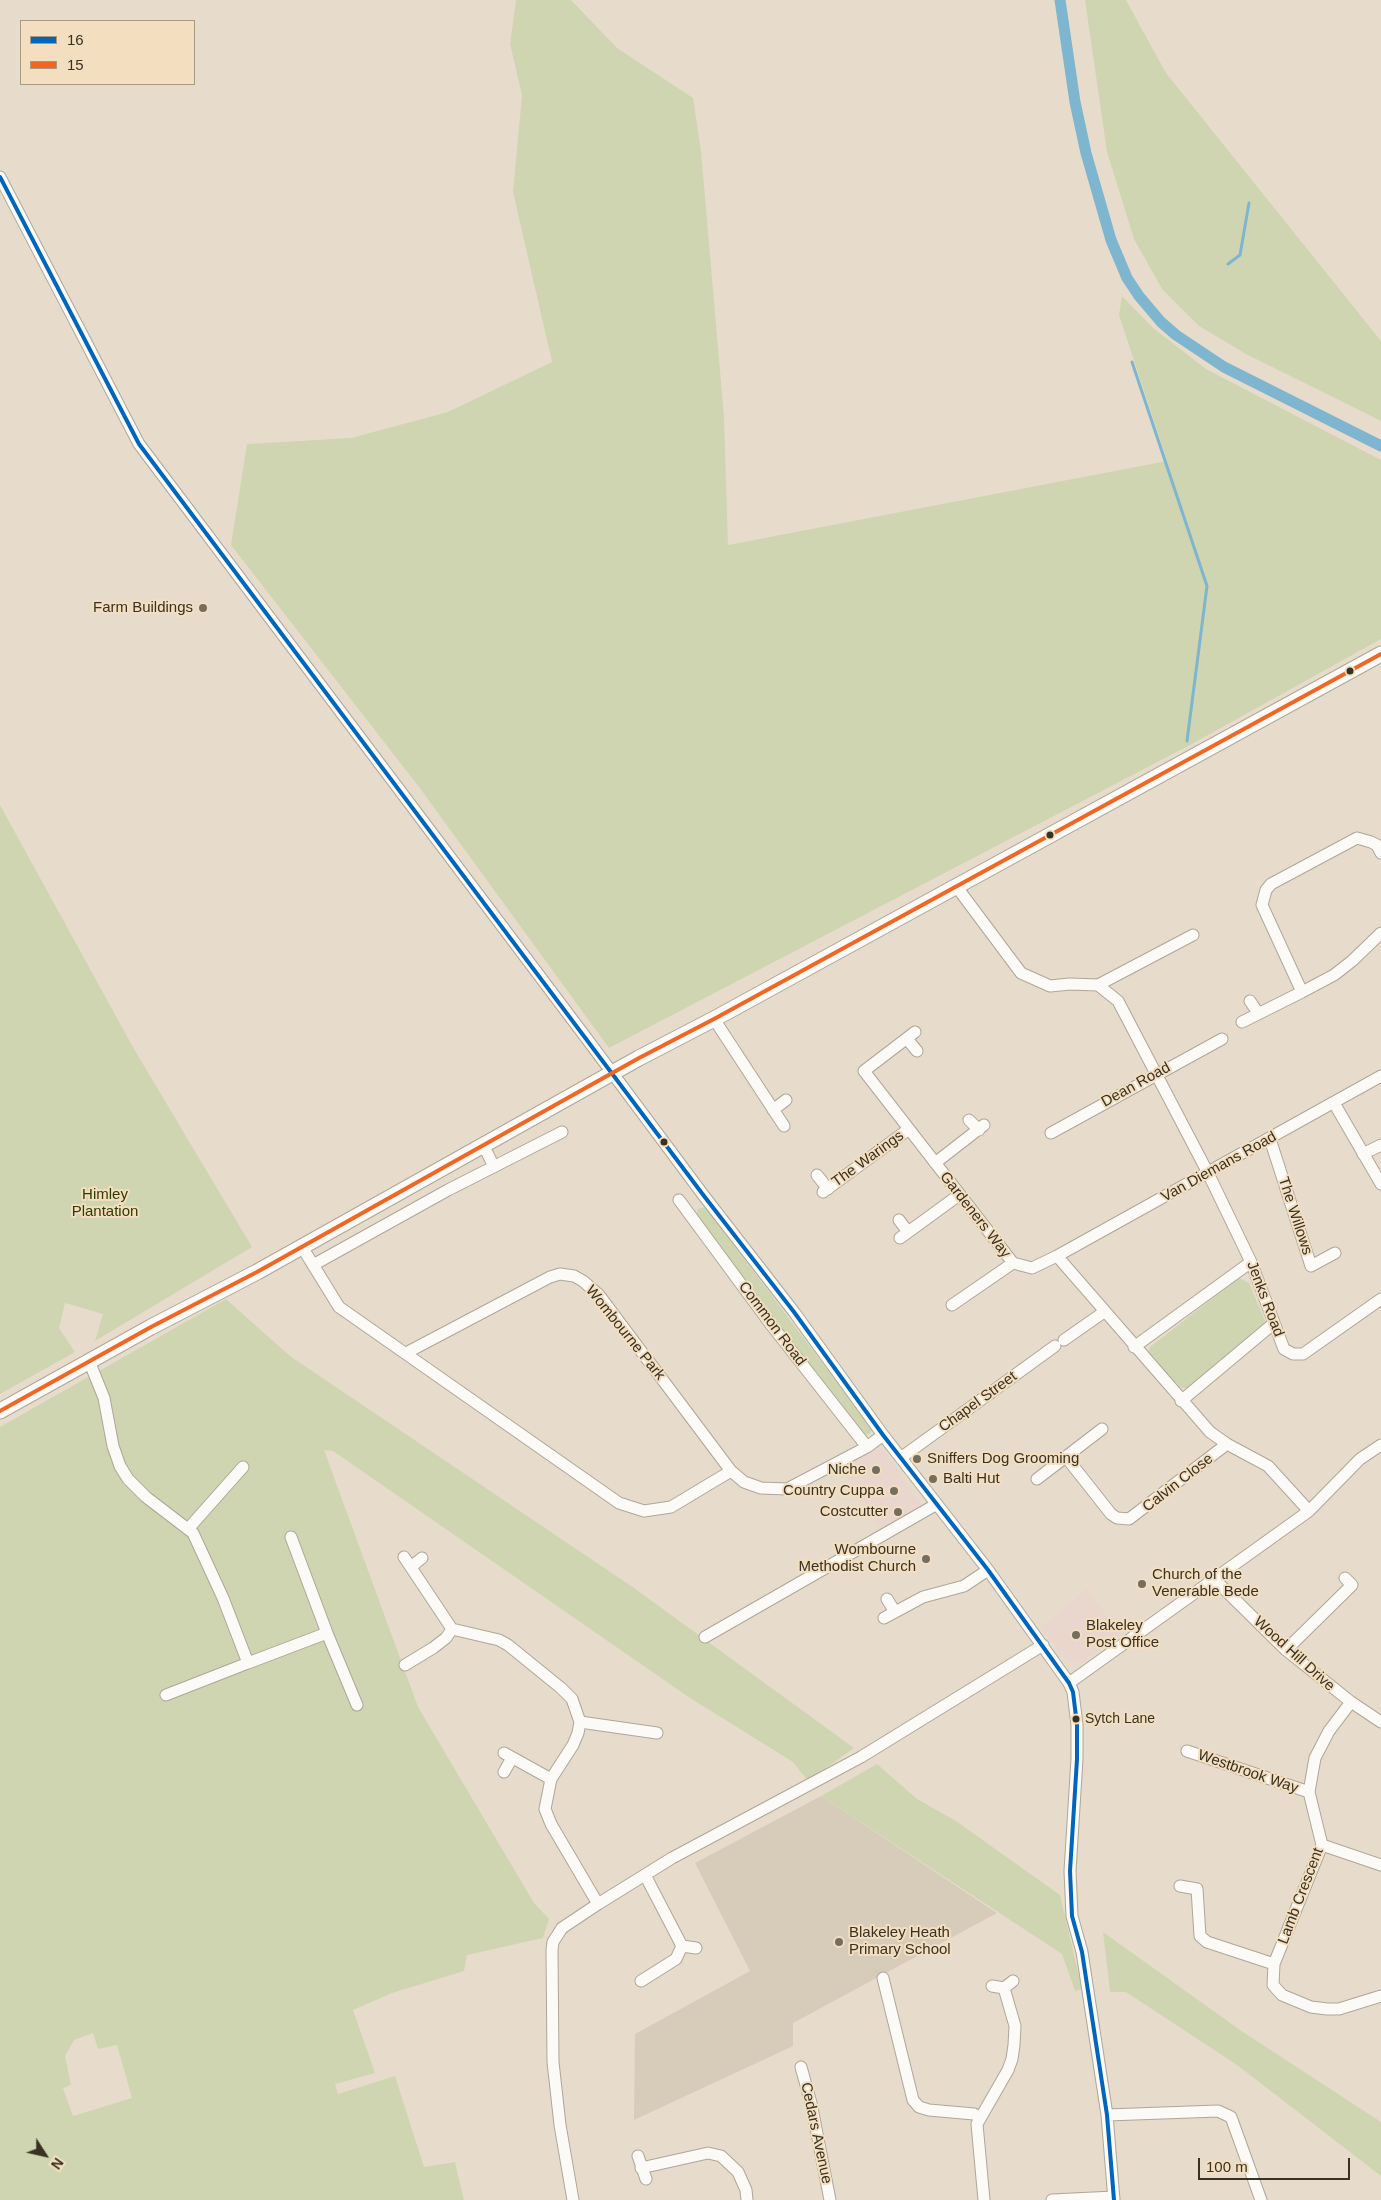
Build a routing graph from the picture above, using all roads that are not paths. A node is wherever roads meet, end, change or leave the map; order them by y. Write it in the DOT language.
graph roads {
  1 [pos="0,177"];
  2 [pos="1381,654"];
  3 [pos="1381,853"];
  4 [pos="956,886"];
  5 [pos="1381,933"];
  6 [pos="1193,935"];
  7 [pos="1098,985"];
  8 [pos="1302,992"];
  9 [pos="1250,1001"];
  10 [pos="1258,1013"];
  11 [pos="714,1019"];
  12 [pos="1242,1022"];
  13 [pos="1222,1039"];
  14 [pos="917,1052"];
  15 [pos="613,1073"];
  16 [pos="1156,1074"];
  17 [pos="1381,1076"];
  18 [pos="786,1100"];
  19 [pos="1334,1103"];
  20 [pos="773,1110"];
  21 [pos="970,1120"];
  22 [pos="784,1126"];
  23 [pos="909,1129"];
  24 [pos="562,1132"];
  25 [pos="1051,1133"];
  26 [pos="1270,1139"];
  27 [pos="483,1144"];
  28 [pos="1381,1144"];
  29 [pos="1363,1154"];
  30 [pos="935,1163"];
  31 [pos="494,1167"];
  32 [pos="1208,1173"];
  33 [pos="817,1175"];
  34 [pos="1380,1182"];
  35 [pos="960,1195"];
  36 [pos="704,1196"];
  37 [pos="679,1200"];
  38 [pos="687,1210"];
  39 [pos="899,1220"];
  40 [pos="302,1247"];
  41 [pos="1335,1254"];
  42 [pos="1057,1256"];
  43 [pos="1251,1262"];
  44 [pos="1013,1263"];
  45 [pos="313,1265"];
  46 [pos="1381,1299"];
  47 [pos="952,1305"];
  48 [pos="1104,1312"];
  49 [pos="1273,1324"];
  50 [pos="1134,1347"];
  51 [pos="406,1353"];
  52 [pos="89,1361"];
  53 [pos="1181,1400"];
  54 [pos="0,1411"];
  55 [pos="1102,1429"];
  56 [pos="883,1436"];
  57 [pos="1228,1444"];
  58 [pos="1381,1445"];
  59 [pos="867,1447"];
  60 [pos="902,1457"];
  61 [pos="1066,1457"];
  62 [pos="242,1467"];
  63 [pos="731,1471"];
  64 [pos="1037,1479"];
  65 [pos="936,1504"];
  66 [pos="1309,1511"];
  67 [pos="188,1529"];
  68 [pos="291,1537"];
  69 [pos="422,1558"];
  70 [pos="988,1570"];
  71 [pos="1345,1578"];
  72 [pos="1214,1579"];
  73 [pos="887,1599"];
  74 [pos="895,1612"];
  75 [pos="884,1618"];
  76 [pos="452,1629"];
  77 [pos="327,1633"];
  78 [pos="722,1642"];
  79 [pos="1043,1645"];
  80 [pos="1286,1650"];
  81 [pos="248,1663"];
  82 [pos="405,1665"];
  83 [pos="1069,1683"];
  84 [pos="166,1695"];
  85 [pos="1351,1702"];
  86 [pos="357,1705"];
  87 [pos="580,1722"];
  88 [pos="1381,1722"];
  89 [pos="657,1732"];
  90 [pos="1188,1751"];
  91 [pos="504,1772"];
  92 [pos="551,1780"];
  93 [pos="1309,1792"];
  94 [pos="1322,1845"];
  95 [pos="1381,1866"];
  96 [pos="645,1875"];
  97 [pos="1180,1886"];
  98 [pos="598,1904"];
  99 [pos="682,1946"];
  100 [pos="696,1948"];
  101 [pos="1274,1964"];
  102 [pos="883,1978"];
  103 [pos="641,1981"];
  104 [pos="1003,1985"];
  105 [pos="1381,1996"];
  106 [pos="801,2067"];
  107 [pos="1107,2115"];
  108 [pos="980,2118"];
  109 [pos="638,2156"];
  110 [pos="641,2168"];
  111 [pos="646,2179"];
  112 [pos="1114,2198"];
  113 [pos="574,2200"];
  114 [pos="747,2200"];
  115 [pos="830,2200"];
  116 [pos="984,2200"];
  117 [pos="1052,2200"];
  118 [pos="1262,2200"];
  1 -- 15 [label="street, Common Road"];
  2 -- 4 [label="main road"];
  3 -- 8 [label="street"];
  4 -- 7 [label="street"];
  4 -- 11 [label="main road"];
  5 -- 8 [label="street"];
  6 -- 7 [label="street"];
  7 -- 16 [label="street, Jenks Road"];
  8 -- 10 [label="street"];
  9 -- 10 [label="street"];
  10 -- 12 [label="street"];
  11 -- 15 [label="main road"];
  11 -- 20 [label="street"];
  13 -- 16 [label="street, Dean Road"];
  14 -- 23 [label="street, Gardeners Way"];
  15 -- 27 [label="main road"];
  15 -- 36 [label="street, Common Road"];
  16 -- 25 [label="street, Dean Road"];
  16 -- 32 [label="street, Jenks Road"];
  17 -- 19 [label="street, Van Diemans Road"];
  18 -- 20 [label="street"];
  19 -- 26 [label="street, Van Diemans Road"];
  19 -- 29 [label="street"];
  20 -- 22 [label="street"];
  21 -- 30 [label="street"];
  23 -- 30 [label="street, Gardeners Way"];
  23 -- 33 [label="street, The Warings"];
  24 -- 31 [label="street"];
  26 -- 32 [label="street, Van Diemans Road"];
  26 -- 41 [label="street, The Willows"];
  27 -- 31 [label="street"];
  27 -- 40 [label="main road"];
  28 -- 29 [label="street"];
  29 -- 34 [label="street"];
  30 -- 35 [label="street, Gardeners Way"];
  31 -- 45 [label="street"];
  32 -- 42 [label="street, Van Diemans Road"];
  32 -- 43 [label="street, Jenks Road"];
  35 -- 39 [label="street"];
  35 -- 44 [label="street, Gardeners Way"];
  36 -- 38 [label="street"];
  36 -- 56 [label="street, Common Road"];
  37 -- 38 [label="street, Common Road"];
  38 -- 59 [label="street, Common Road"];
  40 -- 45 [label="street"];
  40 -- 52 [label="main road"];
  42 -- 44 [label="street, Gardeners Way"];
  42 -- 48 [label="street"];
  43 -- 49 [label="street, Jenks Road"];
  43 -- 50 [label="street"];
  44 -- 47 [label="street"];
  45 -- 51 [label="street"];
  46 -- 49 [label="street, Jenks Road"];
  48 -- 50 [label="street"];
  48 -- 60 [label="street, Chapel Street"];
  49 -- 53 [label="street"];
  50 -- 53 [label="street"];
  51 -- 63 [label="street"];
  51 -- 63 [label="street, Wombourne Park"];
  52 -- 54 [label="main road"];
  52 -- 67 [label="street"];
  53 -- 57 [label="street"];
  55 -- 61 [label="street"];
  56 -- 59 [label="street, Wombourne Park"];
  56 -- 60 [label="street, Common Road"];
  57 -- 61 [label="street, Calvin Close"];
  57 -- 66 [label="street"];
  58 -- 66 [label="street"];
  59 -- 63 [label="street, Wombourne Park"];
  60 -- 65 [label="street, Common Road"];
  61 -- 64 [label="street"];
  62 -- 67 [label="street"];
  65 -- 70 [label="street, Common Road"];
  65 -- 78 [label="street"];
  66 -- 72 [label="street"];
  67 -- 81 [label="street"];
  68 -- 77 [label="street"];
  69 -- 76 [label="street"];
  70 -- 74 [label="street"];
  70 -- 79 [label="street, Common Road"];
  71 -- 80 [label="street"];
  72 -- 80 [label="street, Wood Hill Drive"];
  72 -- 83 [label="street"];
  73 -- 74 [label="street"];
  74 -- 75 [label="street"];
  76 -- 82 [label="street"];
  76 -- 87 [label="street"];
  77 -- 81 [label="street"];
  77 -- 86 [label="street"];
  79 -- 83 [label="street, Common Road"];
  79 -- 96 [label="street"];
  80 -- 85 [label="street, Wood Hill Drive"];
  81 -- 84 [label="street"];
  83 -- 107 [label="street, Common Road"];
  85 -- 88 [label="street, Wood Hill Drive"];
  85 -- 93 [label="street, Lamb Crescent"];
  87 -- 89 [label="street"];
  87 -- 92 [label="street"];
  90 -- 93 [label="street, Westbrook Way"];
  91 -- 92 [label="street"];
  92 -- 98 [label="street"];
  93 -- 94 [label="street, Lamb Crescent"];
  94 -- 95 [label="street"];
  94 -- 101 [label="street, Lamb Crescent"];
  96 -- 98 [label="street"];
  96 -- 99 [label="street"];
  97 -- 101 [label="street"];
  98 -- 113 [label="street"];
  99 -- 100 [label="street"];
  99 -- 103 [label="street"];
  101 -- 105 [label="street, Lamb Crescent"];
  102 -- 108 [label="street"];
  104 -- 108 [label="street"];
  106 -- 115 [label="street, Cedars Avenue"];
  107 -- 112 [label="street, Common Road"];
  107 -- 118 [label="street"];
  108 -- 116 [label="street"];
  109 -- 110 [label="street"];
  110 -- 111 [label="street"];
  110 -- 114 [label="street"];
  112 -- 117 [label="street"];
}
